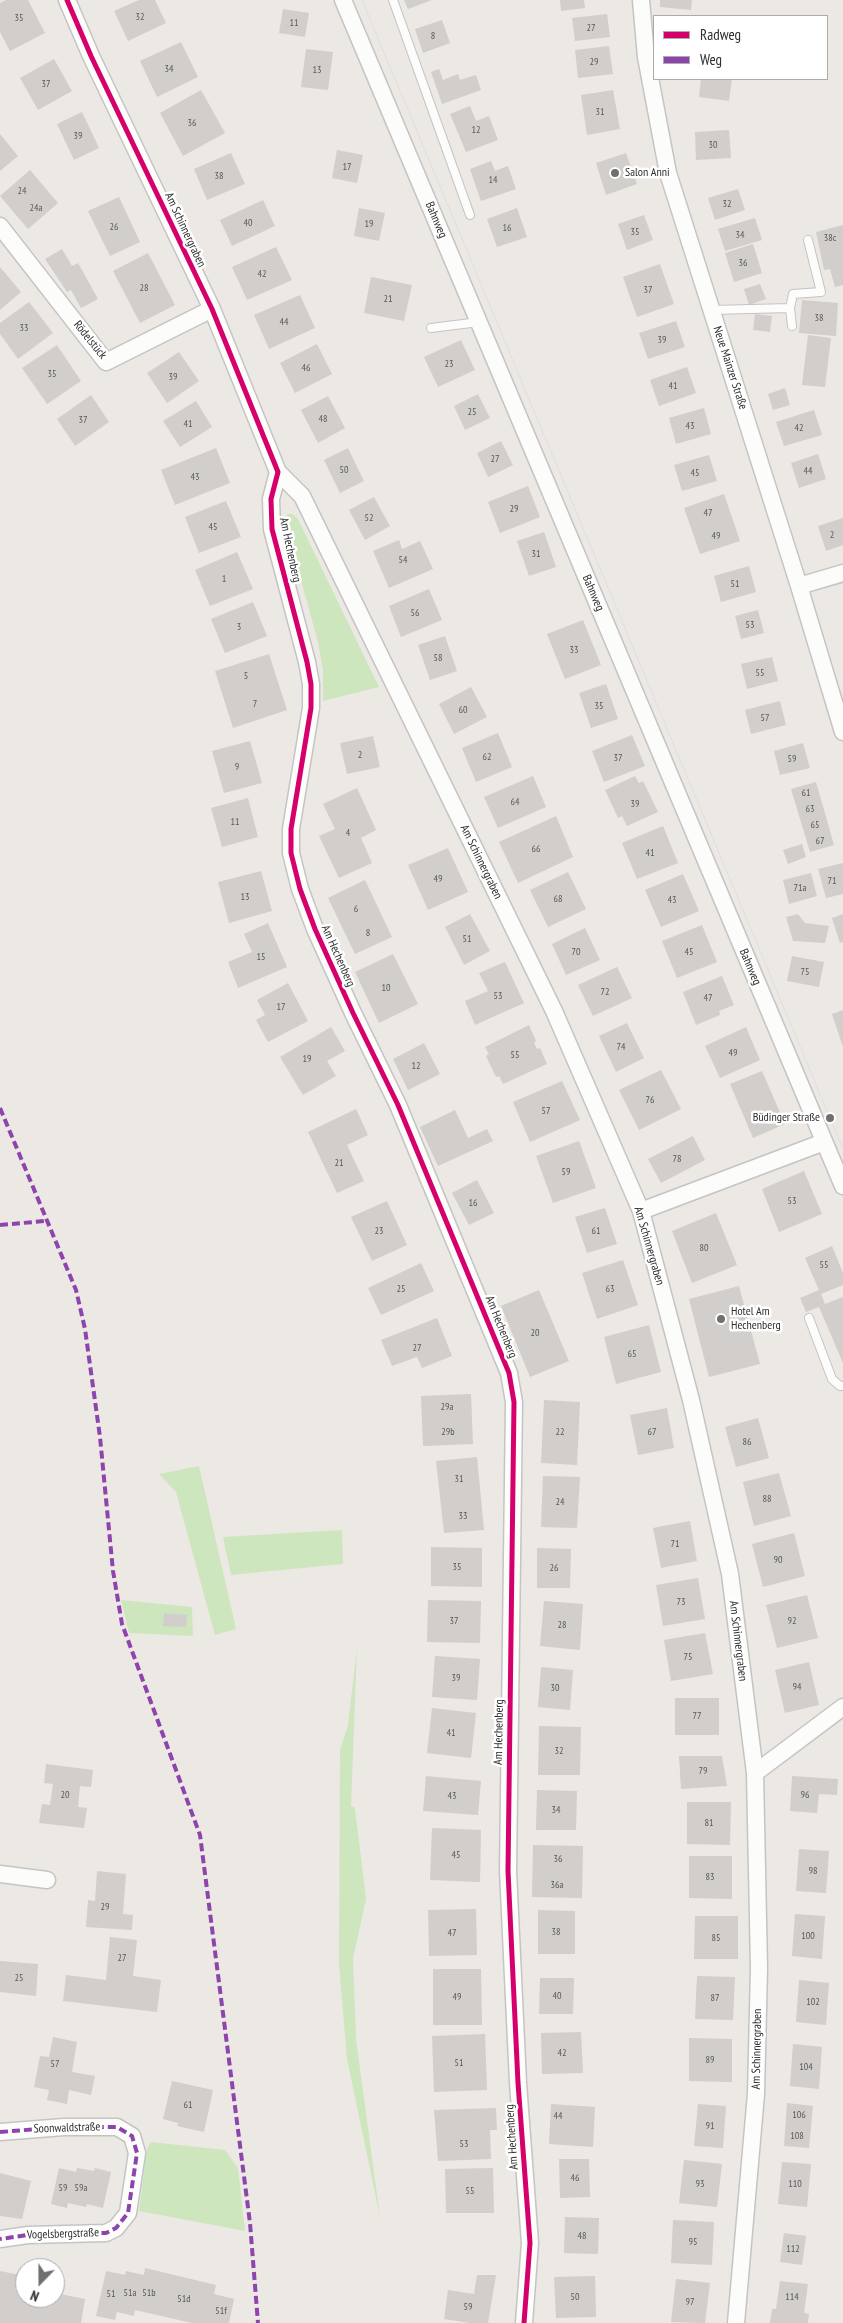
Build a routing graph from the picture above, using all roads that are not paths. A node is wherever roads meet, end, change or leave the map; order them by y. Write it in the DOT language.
graph roads {
  1 [pos="67,0"];
  2 [pos="343,0"];
  3 [pos="393,0"];
  4 [pos="641,0"];
  5 [pos="470,215"];
  6 [pos="0,226"];
  7 [pos="808,240"];
  8 [pos="790,308"];
  9 [pos="212,309"];
  10 [pos="712,310"];
  11 [pos="479,322"];
  12 [pos="792,326"];
  13 [pos="431,328"];
  14 [pos="278,472"];
  15 [pos="843,573"];
  16 [pos="799,586"];
  17 [pos="843,732"];
  18 [pos="824,1142"];
  19 [pos="843,1186"];
  20 [pos="640,1211"];
  21 [pos="809,1318"];
  22 [pos="843,1386"];
  23 [pos="843,1707"];
  24 [pos="755,1773"];
  25 [pos="0,1874"];
  26 [pos="46,1880"];
  27 [pos="0,2132"];
  28 [pos="132,2136"];
  29 [pos="0,2239"];
  30 [pos="524,2323"];
  31 [pos="736,2323"];
  1 -- 9 [label="street, Am Schinnergraben"];
  2 -- 11 [label="street, Bahnweg"];
  3 -- 5 [label="lane"];
  4 -- 10 [label="street, Neue Mainzer Straße"];
  6 -- 9 [label="street, Rödelstück"];
  7 -- 8 [label="lane"];
  8 -- 10 [label="lane"];
  8 -- 12 [label="lane"];
  9 -- 14 [label="street, Am Schinnergraben"];
  10 -- 16 [label="street, Neue Mainzer Straße"];
  11 -- 13 [label="lane"];
  11 -- 18 [label="street, Bahnweg"];
  14 -- 20 [label="street, Am Schinnergraben"];
  14 -- 30 [label="street, Am Hechenberg"];
  15 -- 16 [label="street"];
  16 -- 17 [label="street, Neue Mainzer Straße"];
  18 -- 19 [label="street, Bahnweg"];
  18 -- 20 [label="street"];
  20 -- 24 [label="street, Am Schinnergraben"];
  21 -- 22 [label="lane"];
  23 -- 24 [label="street"];
  24 -- 31 [label="street, Am Schinnergraben"];
  25 -- 26 [label="street"];
  27 -- 28 [label="street, Soonwaldstraße"];
  28 -- 29 [label="street, Vogelsbergstraße"];
}
